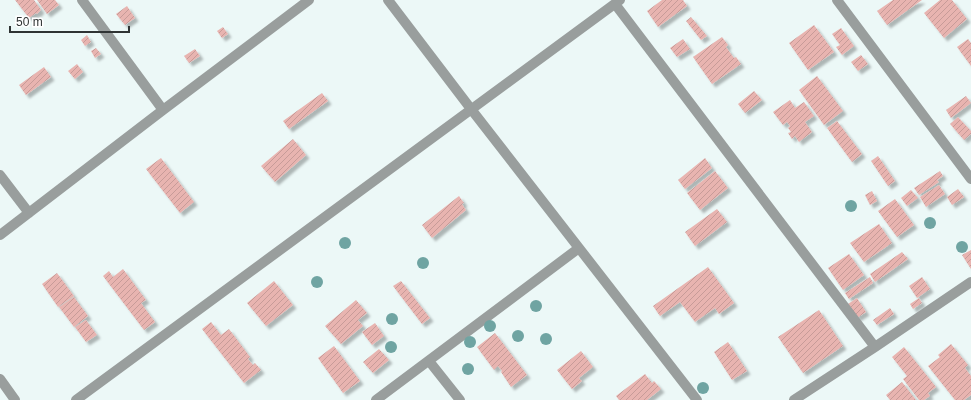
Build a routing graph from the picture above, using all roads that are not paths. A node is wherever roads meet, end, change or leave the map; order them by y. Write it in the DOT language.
graph roads {
  1 [pos="82,0"];
  2 [pos="309,0"];
  3 [pos="388,0"];
  4 [pos="837,0"];
  5 [pos="617,2"];
  6 [pos="471,109"];
  7 [pos="163,110"];
  8 [pos="0,175"];
  9 [pos="971,179"];
  10 [pos="28,213"];
  11 [pos="0,235"];
  12 [pos="579,248"];
  13 [pos="971,282"];
  14 [pos="875,347"];
  15 [pos="429,361"];
  16 [pos="0,379"];
  17 [pos="16,400"];
  18 [pos="76,400"];
  19 [pos="376,400"];
  20 [pos="460,400"];
  21 [pos="697,400"];
  22 [pos="794,400"];
  1 -- 7 [label="street"];
  2 -- 7 [label="street"];
  3 -- 6 [label="street"];
  4 -- 9 [label="street"];
  5 -- 6 [label="street"];
  5 -- 14 [label="street"];
  6 -- 12 [label="street"];
  6 -- 18 [label="street"];
  7 -- 10 [label="street"];
  8 -- 10 [label="street"];
  10 -- 11 [label="street"];
  12 -- 15 [label="street"];
  12 -- 21 [label="street"];
  13 -- 14 [label="street"];
  14 -- 22 [label="street"];
  15 -- 19 [label="street"];
  15 -- 20 [label="street"];
  16 -- 17 [label="street"];
}
